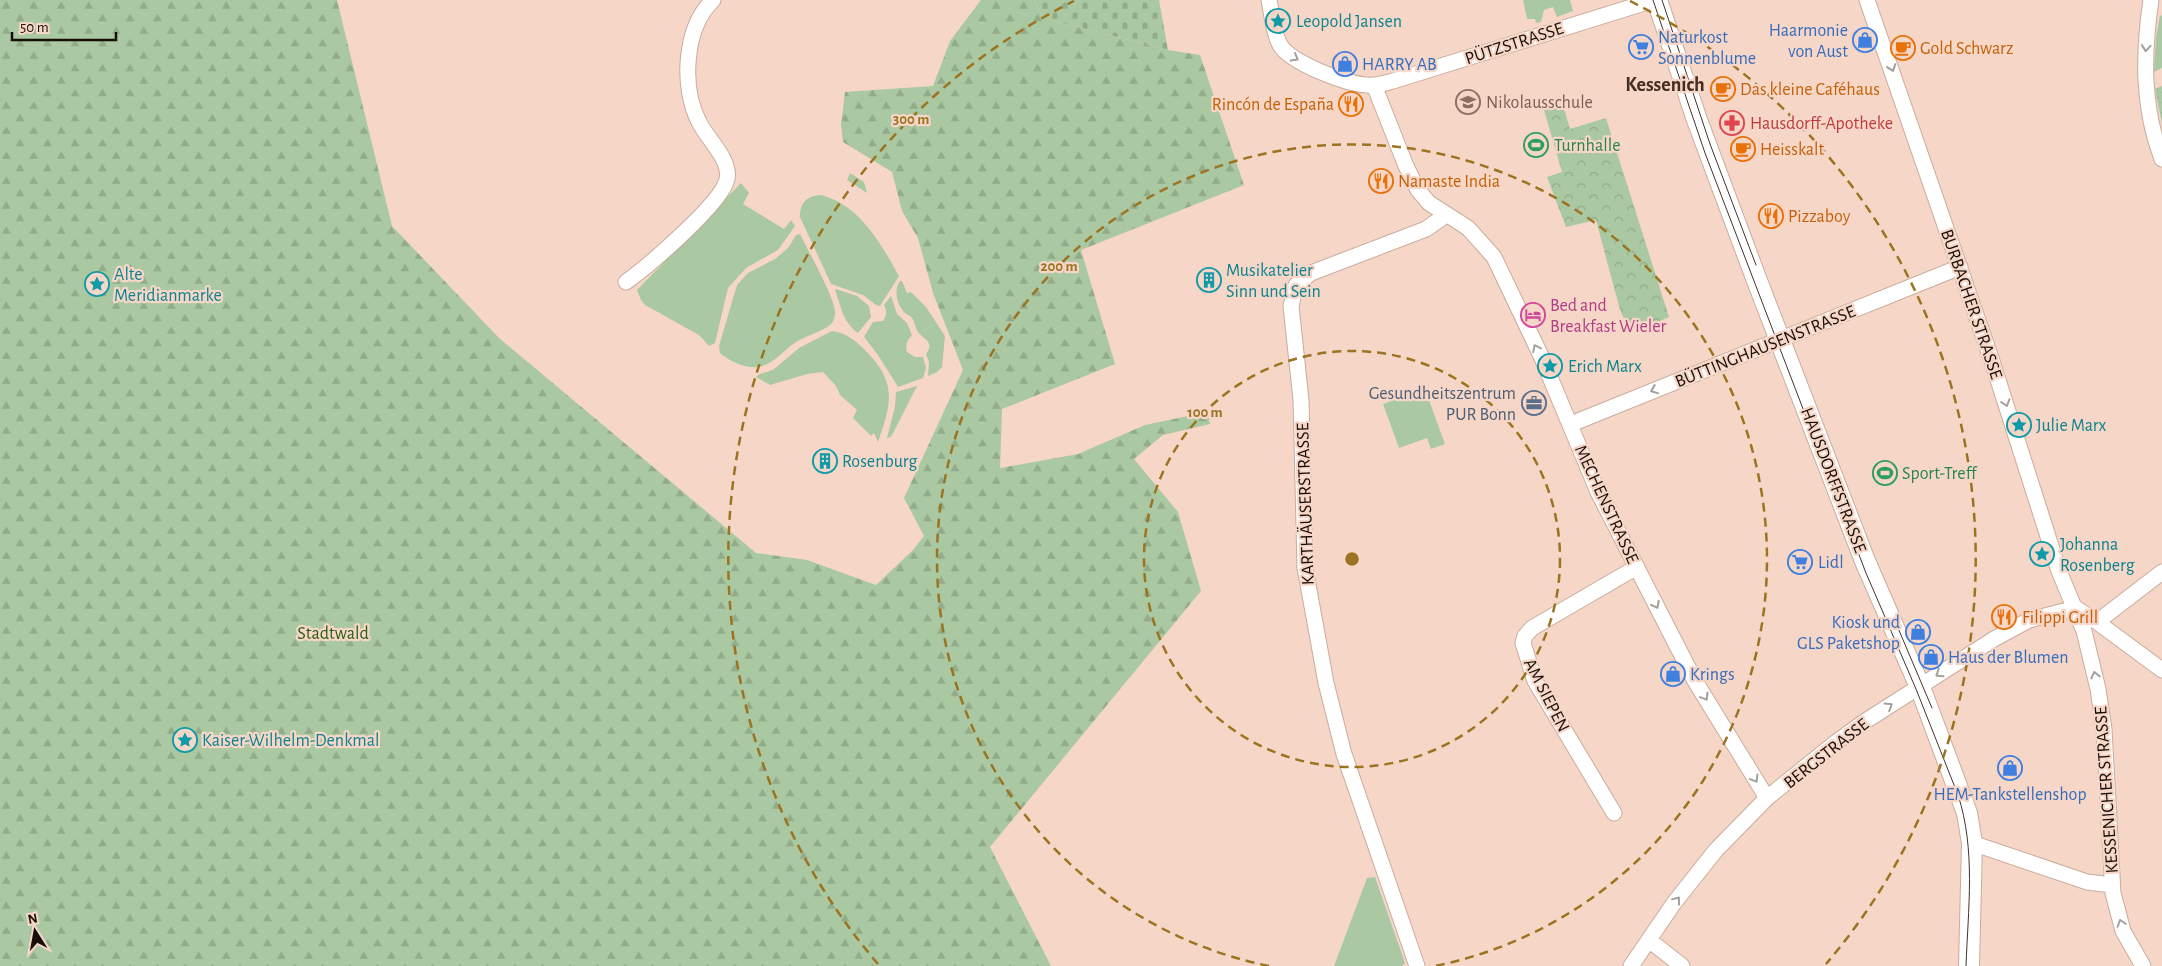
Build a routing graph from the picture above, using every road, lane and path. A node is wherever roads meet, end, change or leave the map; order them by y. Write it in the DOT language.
graph roads {
  1 [pos="713,0"];
  2 [pos="1269,0"];
  3 [pos="1655,0"];
  4 [pos="1867,0"];
  5 [pos="2151,0"];
  6 [pos="1374,85"];
  7 [pos="2162,159"];
  8 [pos="1446,215"];
  9 [pos="1960,267"];
  10 [pos="626,282"];
  11 [pos="1780,340"];
  12 [pos="1571,424"];
  13 [pos="1636,568"];
  14 [pos="2162,572"];
  15 [pos="2076,608"];
  16 [pos="2098,622"];
  17 [pos="2162,670"];
  18 [pos="1920,687"];
  19 [pos="1767,798"];
  20 [pos="1614,813"];
  21 [pos="1972,843"];
  22 [pos="2112,885"];
  23 [pos="1649,940"];
  24 [pos="1417,966"];
  25 [pos="1631,966"];
  26 [pos="1682,966"];
  27 [pos="1969,966"];
  28 [pos="2143,966"];
  1 -- 10 [label="street"];
  2 -- 6 [label="street, PÜTZSTRASSE, one-way"];
  3 -- 6 [label="street, PÜTZSTRASSE"];
  3 -- 11 [label="main road, HAUSDORFFSTRASSE"];
  4 -- 9 [label="street, BURBACHER STRASSE, one-way"];
  5 -- 7 [label="street, one-way"];
  6 -- 8 [label="street, MECHENSTRASSE"];
  12 -- 8 [label="street, MECHENSTRASSE, one-way"];
  8 -- 24 [label="street, KARTHÄUSERSTRASSE"];
  9 -- 11 [label="street, BÜTTINGHAUSENSTRASSE"];
  9 -- 15 [label="street, BURBACHER STRASSE, one-way"];
  11 -- 12 [label="street, BÜTTINGHAUSENSTRASSE, one-way"];
  11 -- 18 [label="main road, HAUSDORFFSTRASSE"];
  12 -- 13 [label="street, MECHENSTRASSE"];
  13 -- 19 [label="street, MECHENSTRASSE, one-way"];
  13 -- 20 [label="street, AM SIEPEN"];
  14 -- 16 [label="street"];
  15 -- 16 [label="street"];
  15 -- 18 [label="street, BERGSTRASSE, one-way"];
  22 -- 15 [label="street, KESSENICHER STRASSE, one-way"];
  16 -- 17 [label="street"];
  19 -- 18 [label="street, BERGSTRASSE, one-way"];
  18 -- 21 [label="main road, HAUSDORFFSTRASSE"];
  23 -- 19 [label="street, BERGSTRASSE, one-way"];
  21 -- 22 [label="street, KESSENICHER STRASSE"];
  21 -- 27 [label="main road, HAUSDORFFSTRASSE"];
  28 -- 22 [label="street, KESSENICHER STRASSE, one-way"];
  23 -- 25 [label="street, BERGSTRASSE"];
  23 -- 26 [label="street"];
}
